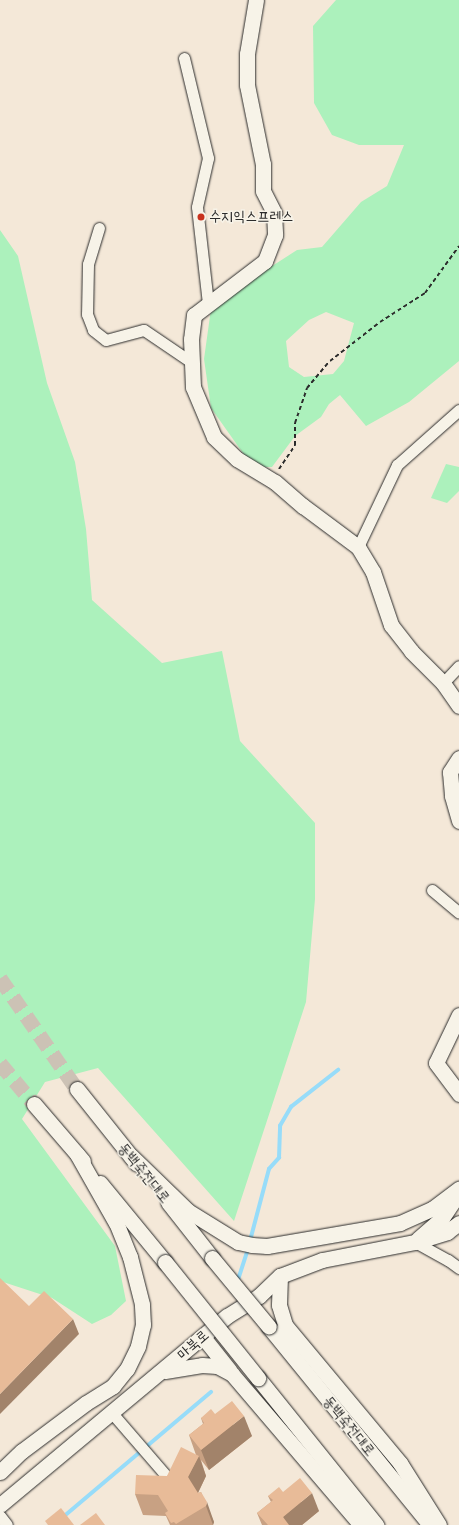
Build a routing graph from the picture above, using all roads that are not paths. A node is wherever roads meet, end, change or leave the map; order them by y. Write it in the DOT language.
graph roads {
  1 [pos="256,0"];
  2 [pos="184,58"];
  3 [pos="99,228"];
  4 [pos="208,303"];
  5 [pos="191,362"];
  6 [pos="459,410"];
  7 [pos="358,547"];
  8 [pos="459,666"];
  9 [pos="443,683"];
  10 [pos="459,706"];
  11 [pos="459,758"];
  12 [pos="459,821"];
  13 [pos="432,890"];
  14 [pos="459,913"];
  15 [pos="459,1015"];
  16 [pos="76,1089"];
  17 [pos="459,1094"];
  18 [pos="34,1104"];
  19 [pos="77,1154"];
  20 [pos="131,1156"];
  21 [pos="459,1191"];
  22 [pos="459,1223"];
  23 [pos="415,1242"];
  24 [pos="459,1268"];
  25 [pos="280,1276"];
  26 [pos="259,1296"];
  27 [pos="285,1325"];
  28 [pos="203,1337"];
  29 [pos="164,1371"];
  30 [pos="232,1374"];
  31 [pos="112,1413"];
  32 [pos="0,1472"];
  33 [pos="169,1479"];
  34 [pos="0,1505"];
  35 [pos="0,1516"];
  36 [pos="7,1525"];
  37 [pos="361,1525"];
  38 [pos="376,1525"];
  39 [pos="430,1525"];
  40 [pos="439,1525"];
  1 -- 4 [label="main road"];
  2 -- 4 [label="street"];
  3 -- 5 [label="street"];
  4 -- 5 [label="main road"];
  5 -- 7 [label="main road"];
  6 -- 7 [label="street"];
  7 -- 9 [label="main road"];
  8 -- 9 [label="street"];
  9 -- 10 [label="main road"];
  11 -- 12 [label="main road"];
  13 -- 14 [label="street"];
  15 -- 17 [label="main road"];
  16 -- 20 [label="main road, 동백죽전대로"];
  18 -- 19 [label="main road"];
  19 -- 32 [label="main road"];
  19 -- 38 [label="main road, bridge"];
  20 -- 21 [label="main road"];
  20 -- 39 [label="main road, 동백죽전대로, bridge"];
  21 -- 23 [label="main road"];
  22 -- 23 [label="main road, 마북로"];
  23 -- 24 [label="street"];
  23 -- 25 [label="main road, 마북로"];
  25 -- 26 [label="main road, 마북로"];
  25 -- 27 [label="main road"];
  26 -- 27 [label="main road"];
  26 -- 28 [label="main road, 마북로"];
  27 -- 40 [label="main road"];
  28 -- 29 [label="main road, 마북로"];
  28 -- 30 [label="main road"];
  29 -- 30 [label="main road"];
  29 -- 31 [label="main road, 마북로"];
  30 -- 37 [label="main road"];
  31 -- 33 [label="street"];
  31 -- 34 [label="main road, 마북로"];
  35 -- 36 [label="street"];
}
